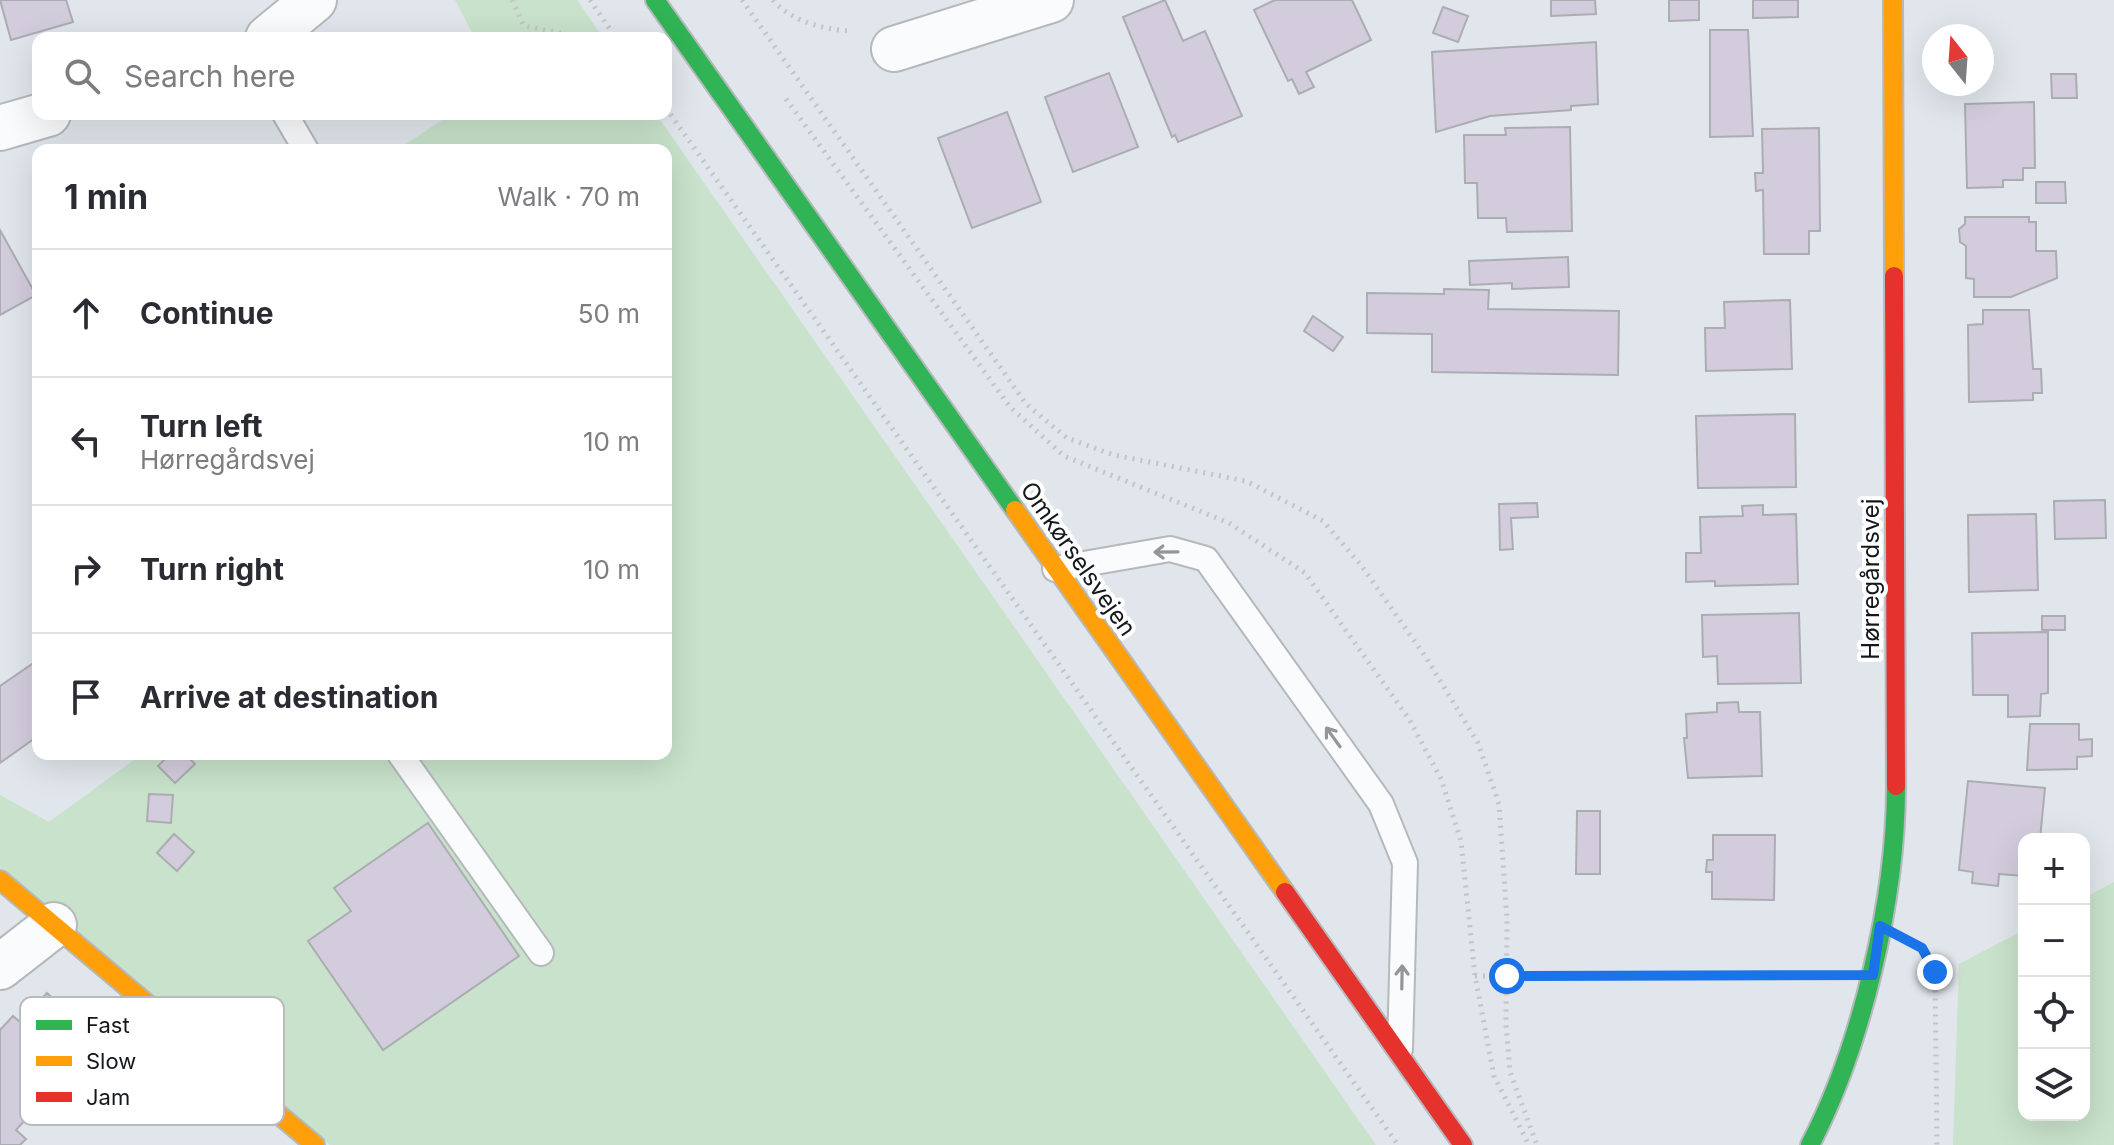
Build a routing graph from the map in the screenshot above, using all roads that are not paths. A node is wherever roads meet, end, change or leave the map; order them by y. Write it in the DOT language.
graph roads {
  1 [pos="314,0"];
  2 [pos="655,0"];
  3 [pos="1051,0"];
  4 [pos="1893,0"];
  5 [pos="275,32"];
  6 [pos="894,49"];
  7 [pos="32,119"];
  8 [pos="288,120"];
  9 [pos="0,128"];
  10 [pos="302,144"];
  11 [pos="1055,569"];
  12 [pos="404,760"];
  13 [pos="0,880"];
  14 [pos="54,925"];
  15 [pos="541,953"];
  16 [pos="0,967"];
  17 [pos="139,997"];
  18 [pos="1400,1055"];
  19 [pos="284,1119"];
  20 [pos="315,1145"];
  21 [pos="1463,1145"];
  22 [pos="1810,1145"];
  1 -- 5 [label="street"];
  2 -- 11 [label="street, Omkørselsvejen"];
  3 -- 6 [label="street"];
  4 -- 22 [label="street, Hørregårdsvej"];
  7 -- 9 [label="street"];
  8 -- 10 [label="lane"];
  11 -- 18 [label="street, Omkørselsvejen"];
  18 -- 11 [label="lane, one-way"];
  12 -- 15 [label="lane"];
  13 -- 14 [label="street"];
  14 -- 16 [label="street"];
  14 -- 17 [label="street"];
  18 -- 21 [label="street, Omkørselsvejen"];
  19 -- 20 [label="street"];
}
